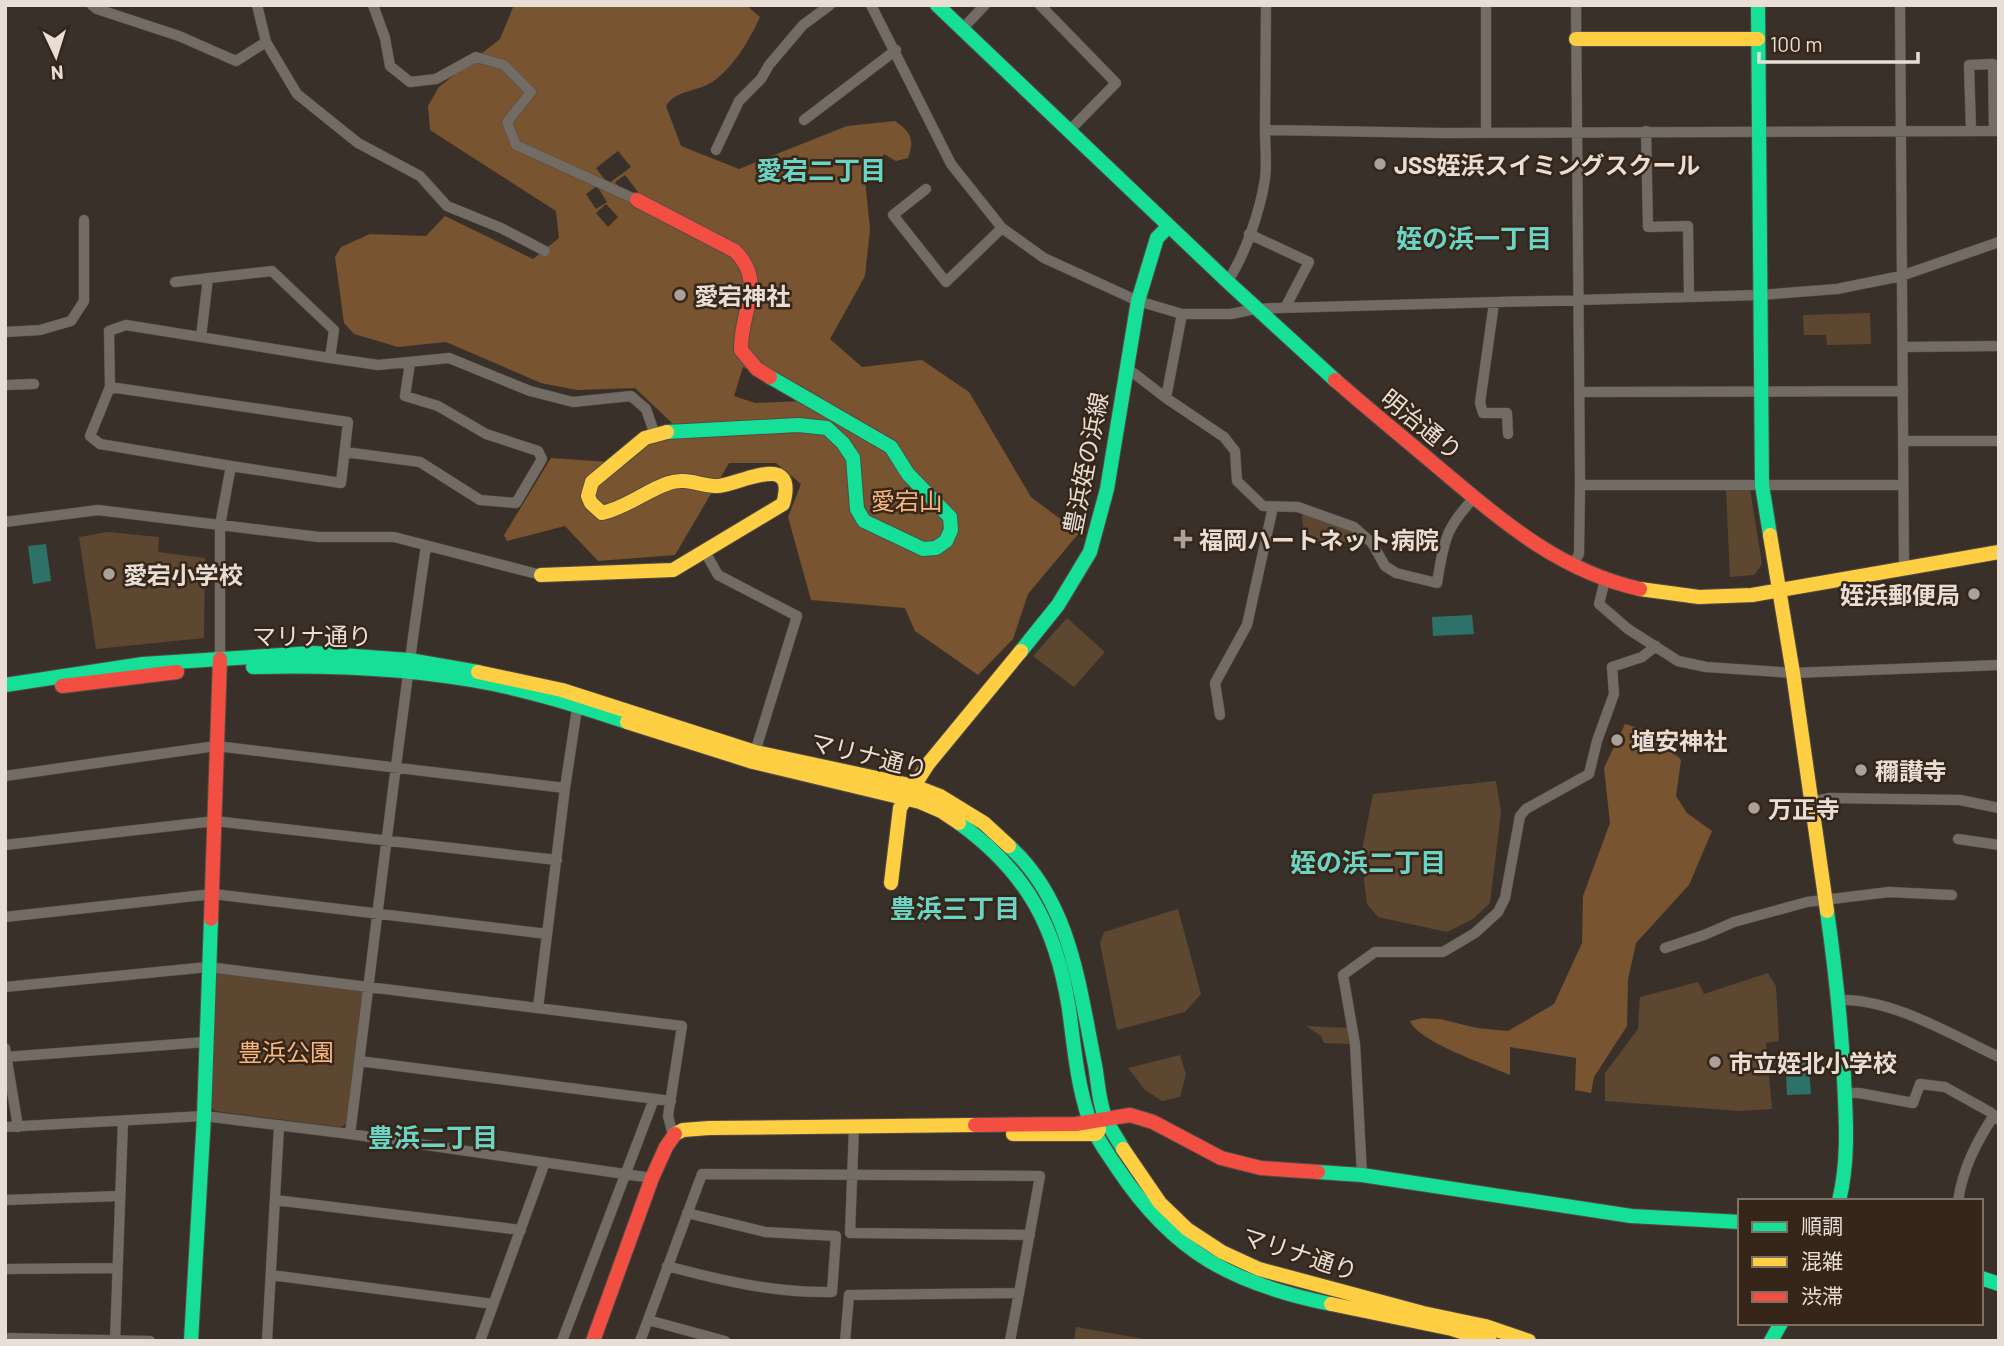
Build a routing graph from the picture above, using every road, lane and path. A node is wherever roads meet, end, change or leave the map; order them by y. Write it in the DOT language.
graph roads {
  1 [pos="257,5"];
  2 [pos="373,5"];
  3 [pos="830,5"];
  4 [pos="871,5"];
  5 [pos="937,5"];
  6 [pos="985,5"];
  7 [pos="1040,5"];
  8 [pos="1266,5"];
  9 [pos="1486,5"];
  10 [pos="1576,5"];
  11 [pos="1758,5"];
  12 [pos="1900,5"];
  13 [pos="96,7"];
  14 [pos="1050,10"];
  15 [pos="962,29"];
  16 [pos="1576,39"];
  17 [pos="1758,39"];
  18 [pos="266,42"];
  19 [pos="896,50"];
  20 [pos="804,120"];
  21 [pos="1265,130"];
  22 [pos="1069,131"];
  23 [pos="1646,131"];
  24 [pos="1902,131"];
  25 [pos="1971,131"];
  26 [pos="1996,131"];
  27 [pos="1576,132"];
  28 [pos="1760,132"];
  29 [pos="1486,133"];
  30 [pos="716,150"];
  31 [pos="926,188"];
  32 [pos="637,200"];
  33 [pos="85,220"];
  34 [pos="1169,226"];
  35 [pos="1002,228"];
  36 [pos="1249,234"];
  37 [pos="1999,242"];
  38 [pos="545,251"];
  39 [pos="1901,276"];
  40 [pos="208,278"];
  41 [pos="175,282"];
  42 [pos="1227,282"];
  43 [pos="1760,295"];
  44 [pos="1689,297"];
  45 [pos="1579,300"];
  46 [pos="1139,302"];
  47 [pos="1494,303"];
  48 [pos="1285,308"];
  49 [pos="1255,309"];
  50 [pos="1182,314"];
  51 [pos="5,332"];
  52 [pos="201,337"];
  53 [pos="1999,346"];
  54 [pos="1903,347"];
  55 [pos="330,358"];
  56 [pos="410,363"];
  57 [pos="1127,368"];
  58 [pos="34,384"];
  59 [pos="5,385"];
  60 [pos="110,387"];
  61 [pos="1761,391"];
  62 [pos="1903,391"];
  63 [pos="1579,392"];
  64 [pos="1166,398"];
  65 [pos="1508,434"];
  66 [pos="655,435"];
  67 [pos="1903,441"];
  68 [pos="1999,441"];
  69 [pos="345,452"];
  70 [pos="231,466"];
  71 [pos="1580,485"];
  72 [pos="1762,485"];
  73 [pos="1903,485"];
  74 [pos="1475,496"];
  75 [pos="1273,507"];
  76 [pos="5,522"];
  77 [pos="220,525"];
  78 [pos="426,546"];
  79 [pos="704,550"];
  80 [pos="1999,552"];
  81 [pos="1572,566"];
  82 [pos="1904,569"];
  83 [pos="541,575"];
  84 [pos="1605,580"];
  85 [pos="1779,592"];
  86 [pos="1656,646"];
  87 [pos="220,664"];
  88 [pos="409,665"];
  89 [pos="1999,665"];
  90 [pos="1793,673"];
  91 [pos="5,685"];
  92 [pos="5,694"];
  93 [pos="581,701"];
  94 [pos="1220,715"];
  95 [pos="216,746"];
  96 [pos="755,752"];
  97 [pos="396,768"];
  98 [pos="5,776"];
  99 [pos="914,786"];
  100 [pos="565,788"];
  101 [pos="905,799"];
  102 [pos="1811,802"];
  103 [pos="1999,808"];
  104 [pos="215,821"];
  105 [pos="1958,839"];
  106 [pos="386,841"];
  107 [pos="5,845"];
  108 [pos="1999,845"];
  109 [pos="557,860"];
  110 [pos="891,883"];
  111 [pos="213,894"];
  112 [pos="1952,895"];
  113 [pos="1825,900"];
  114 [pos="377,913"];
  115 [pos="5,917"];
  116 [pos="547,934"];
  117 [pos="1665,948"];
  118 [pos="208,967"];
  119 [pos="5,986"];
  120 [pos="370,986"];
  121 [pos="1840,1000"];
  122 [pos="538,1008"];
  123 [pos="206,1042"];
  124 [pos="6,1054"];
  125 [pos="1999,1056"];
  126 [pos="359,1062"];
  127 [pos="1846,1093"];
  128 [pos="654,1098"];
  129 [pos="670,1101"];
  130 [pos="204,1116"];
  131 [pos="1996,1118"];
  132 [pos="1090,1120"];
  133 [pos="1106,1120"];
  134 [pos="123,1121"];
  135 [pos="279,1126"];
  136 [pos="5,1127"];
  137 [pos="18,1127"];
  138 [pos="854,1131"];
  139 [pos="350,1134"];
  140 [pos="1096,1134"];
  141 [pos="673,1135"];
  142 [pos="545,1162"];
  143 [pos="625,1173"];
  144 [pos="853,1175"];
  145 [pos="1362,1175"];
  146 [pos="652,1178"];
  147 [pos="120,1196"];
  148 [pos="1839,1199"];
  149 [pos="1958,1199"];
  150 [pos="5,1200"];
  151 [pos="275,1200"];
  152 [pos="687,1213"];
  153 [pos="1738,1222"];
  154 [pos="520,1230"];
  155 [pos="1030,1235"];
  156 [pos="667,1266"];
  157 [pos="117,1268"];
  158 [pos="5,1269"];
  159 [pos="271,1275"];
  160 [pos="1019,1293"];
  161 [pos="493,1304"];
  162 [pos="648,1320"];
  163 [pos="1780,1325"];
  164 [pos="1482,1336"];
  165 [pos="5,1338"];
  166 [pos="115,1340"];
  167 [pos="150,1341"];
  168 [pos="191,1341"];
  169 [pos="267,1341"];
  170 [pos="480,1341"];
  171 [pos="562,1341"];
  172 [pos="593,1341"];
  173 [pos="599,1341"];
  174 [pos="640,1341"];
  175 [pos="725,1341"];
  176 [pos="845,1341"];
  177 [pos="1010,1341"];
  178 [pos="1529,1341"];
  179 [pos="1771,1341"];
  1 -- 18 [label="street"];
  2 -- 32 [label="street"];
  3 -- 30 [label="street"];
  4 -- 19 [label="street"];
  5 -- 15 [label="street, 明治通り"];
  6 -- 15 [label="street"];
  7 -- 14 [label="street"];
  8 -- 21 [label="street"];
  9 -- 29 [label="street"];
  10 -- 16 [label="street"];
  11 -- 17 [label="street"];
  12 -- 24 [label="street"];
  13 -- 18 [label="street"];
  14 -- 22 [label="street"];
  15 -- 22 [label="street, 明治通り"];
  16 -- 17 [label="street"];
  16 -- 27 [label="street"];
  17 -- 28 [label="street"];
  18 -- 38 [label="street"];
  19 -- 20 [label="street"];
  19 -- 35 [label="street"];
  21 -- 29 [label="street"];
  21 -- 36 [label="street"];
  22 -- 34 [label="street, 明治通り"];
  23 -- 27 [label="street"];
  23 -- 28 [label="street"];
  23 -- 44 [label="street"];
  24 -- 25 [label="street"];
  24 -- 28 [label="street"];
  24 -- 39 [label="street"];
  25 -- 26 [label="street"];
  25 -- 26 [label="street"];
  27 -- 29 [label="street"];
  27 -- 45 [label="street"];
  28 -- 43 [label="street"];
  31 -- 35 [label="street"];
  32 -- 66 [label="street"];
  33 -- 51 [label="street"];
  34 -- 42 [label="street, 明治通り"];
  34 -- 46 [label="street, 豊浜姪の浜線"];
  35 -- 46 [label="street"];
  36 -- 42 [label="street"];
  36 -- 48 [label="street"];
  37 -- 39 [label="street"];
  39 -- 43 [label="street"];
  39 -- 54 [label="street"];
  40 -- 41 [label="street"];
  40 -- 52 [label="street"];
  40 -- 55 [label="street"];
  42 -- 49 [label="street, 明治通り"];
  43 -- 44 [label="street"];
  43 -- 61 [label="street"];
  44 -- 45 [label="street"];
  45 -- 47 [label="street"];
  45 -- 63 [label="street"];
  46 -- 50 [label="street"];
  46 -- 57 [label="street, 豊浜姪の浜線"];
  47 -- 48 [label="street"];
  47 -- 65 [label="street"];
  48 -- 49 [label="street"];
  49 -- 50 [label="street"];
  49 -- 74 [label="street, 明治通り"];
  50 -- 64 [label="street"];
  52 -- 55 [label="street"];
  52 -- 60 [label="street"];
  53 -- 54 [label="street"];
  54 -- 62 [label="street"];
  55 -- 56 [label="street"];
  56 -- 66 [label="street"];
  56 -- 69 [label="street"];
  57 -- 64 [label="street"];
  57 -- 99 [label="street, 豊浜姪の浜線"];
  58 -- 59 [label="street"];
  60 -- 69 [label="street"];
  60 -- 70 [label="street"];
  61 -- 62 [label="street"];
  61 -- 63 [label="street"];
  61 -- 72 [label="street"];
  62 -- 67 [label="street"];
  63 -- 71 [label="street"];
  64 -- 75 [label="street"];
  66 -- 79 [label="street"];
  67 -- 68 [label="street"];
  67 -- 73 [label="street"];
  69 -- 70 [label="street"];
  70 -- 77 [label="street"];
  71 -- 72 [label="street"];
  71 -- 81 [label="street"];
  72 -- 73 [label="street"];
  72 -- 85 [label="street"];
  73 -- 82 [label="street"];
  74 -- 75 [label="street"];
  74 -- 81 [label="street, 明治通り"];
  75 -- 94 [label="street"];
  76 -- 77 [label="street"];
  77 -- 78 [label="street"];
  77 -- 87 [label="street"];
  78 -- 83 [label="street"];
  78 -- 88 [label="street"];
  79 -- 83 [label="street"];
  79 -- 96 [label="street"];
  80 -- 82 [label="street, 明治通り"];
  81 -- 84 [label="street, 明治通り"];
  82 -- 85 [label="street, 明治通り"];
  84 -- 85 [label="street, 明治通り"];
  84 -- 86 [label="street"];
  85 -- 90 [label="street"];
  86 -- 90 [label="street"];
  86 -- 145 [label="street"];
  87 -- 88 [label="street, マリナ通り"];
  87 -- 91 [label="street, マリナ通り"];
  87 -- 92 [label="street, マリナ通り"];
  87 -- 95 [label="street"];
  88 -- 93 [label="street, マリナ通り"];
  88 -- 97 [label="street"];
  89 -- 90 [label="street"];
  90 -- 102 [label="street"];
  93 -- 96 [label="street, マリナ通り"];
  93 -- 100 [label="street"];
  93 -- 101 [label="street, マリナ通り"];
  95 -- 97 [label="street"];
  95 -- 98 [label="street"];
  95 -- 104 [label="street"];
  96 -- 99 [label="street, マリナ通り"];
  97 -- 100 [label="street"];
  97 -- 106 [label="street"];
  99 -- 101 [label="street, 豊浜姪の浜線"];
  99 -- 133 [label="street, マリナ通り"];
  100 -- 109 [label="street"];
  101 -- 110 [label="street"];
  101 -- 132 [label="street, マリナ通り"];
  102 -- 103 [label="street"];
  102 -- 113 [label="street"];
  104 -- 106 [label="street"];
  104 -- 107 [label="street"];
  104 -- 111 [label="street"];
  105 -- 108 [label="street"];
  106 -- 109 [label="street"];
  106 -- 114 [label="street"];
  109 -- 116 [label="street"];
  111 -- 114 [label="street"];
  111 -- 115 [label="street"];
  111 -- 118 [label="street"];
  112 -- 113 [label="street"];
  113 -- 117 [label="street"];
  113 -- 121 [label="street"];
  114 -- 116 [label="street"];
  114 -- 120 [label="street"];
  116 -- 122 [label="street"];
  118 -- 119 [label="street"];
  118 -- 120 [label="street"];
  118 -- 123 [label="street"];
  120 -- 122 [label="street"];
  120 -- 126 [label="street"];
  121 -- 125 [label="street"];
  121 -- 127 [label="street"];
  122 -- 129 [label="street"];
  123 -- 124 [label="street"];
  123 -- 130 [label="street"];
  124 -- 137 [label="street"];
  126 -- 128 [label="street"];
  126 -- 139 [label="street"];
  127 -- 131 [label="street"];
  127 -- 148 [label="street"];
  128 -- 129 [label="street"];
  128 -- 143 [label="street"];
  129 -- 141 [label="street"];
  130 -- 134 [label="street"];
  130 -- 135 [label="street"];
  130 -- 168 [label="street"];
  131 -- 149 [label="street"];
  132 -- 133 [label="street"];
  132 -- 138 [label="street"];
  132 -- 140 [label="street, マリナ通り"];
  133 -- 140 [label="street"];
  133 -- 145 [label="street"];
  133 -- 164 [label="street, マリナ通り"];
  134 -- 137 [label="street"];
  134 -- 147 [label="street"];
  135 -- 139 [label="street"];
  135 -- 151 [label="street"];
  136 -- 137 [label="street"];
  138 -- 140 [label="street"];
  138 -- 141 [label="street"];
  138 -- 144 [label="street"];
  138 -- 173 [label="street"];
  139 -- 142 [label="street"];
  140 -- 164 [label="street, マリナ通り"];
  141 -- 146 [label="street"];
  142 -- 143 [label="street"];
  142 -- 154 [label="street"];
  143 -- 146 [label="street"];
  143 -- 171 [label="street"];
  144 -- 152 [label="street"];
  144 -- 155 [label="street"];
  144 -- 155 [label="street"];
  145 -- 153 [label="street"];
  146 -- 172 [label="street"];
  147 -- 150 [label="street"];
  147 -- 157 [label="street"];
  151 -- 154 [label="street"];
  151 -- 159 [label="street"];
  152 -- 156 [label="street"];
  152 -- 156 [label="street"];
  154 -- 161 [label="street"];
  155 -- 160 [label="street"];
  156 -- 162 [label="street"];
  157 -- 158 [label="street"];
  157 -- 166 [label="street"];
  159 -- 161 [label="street"];
  159 -- 169 [label="street"];
  160 -- 176 [label="street"];
  160 -- 177 [label="street"];
  161 -- 170 [label="street"];
  162 -- 174 [label="street"];
  162 -- 175 [label="street"];
  163 -- 179 [label="street"];
  164 -- 178 [label="street, マリナ通り"];
  165 -- 166 [label="street"];
  166 -- 167 [label="street"];
}
